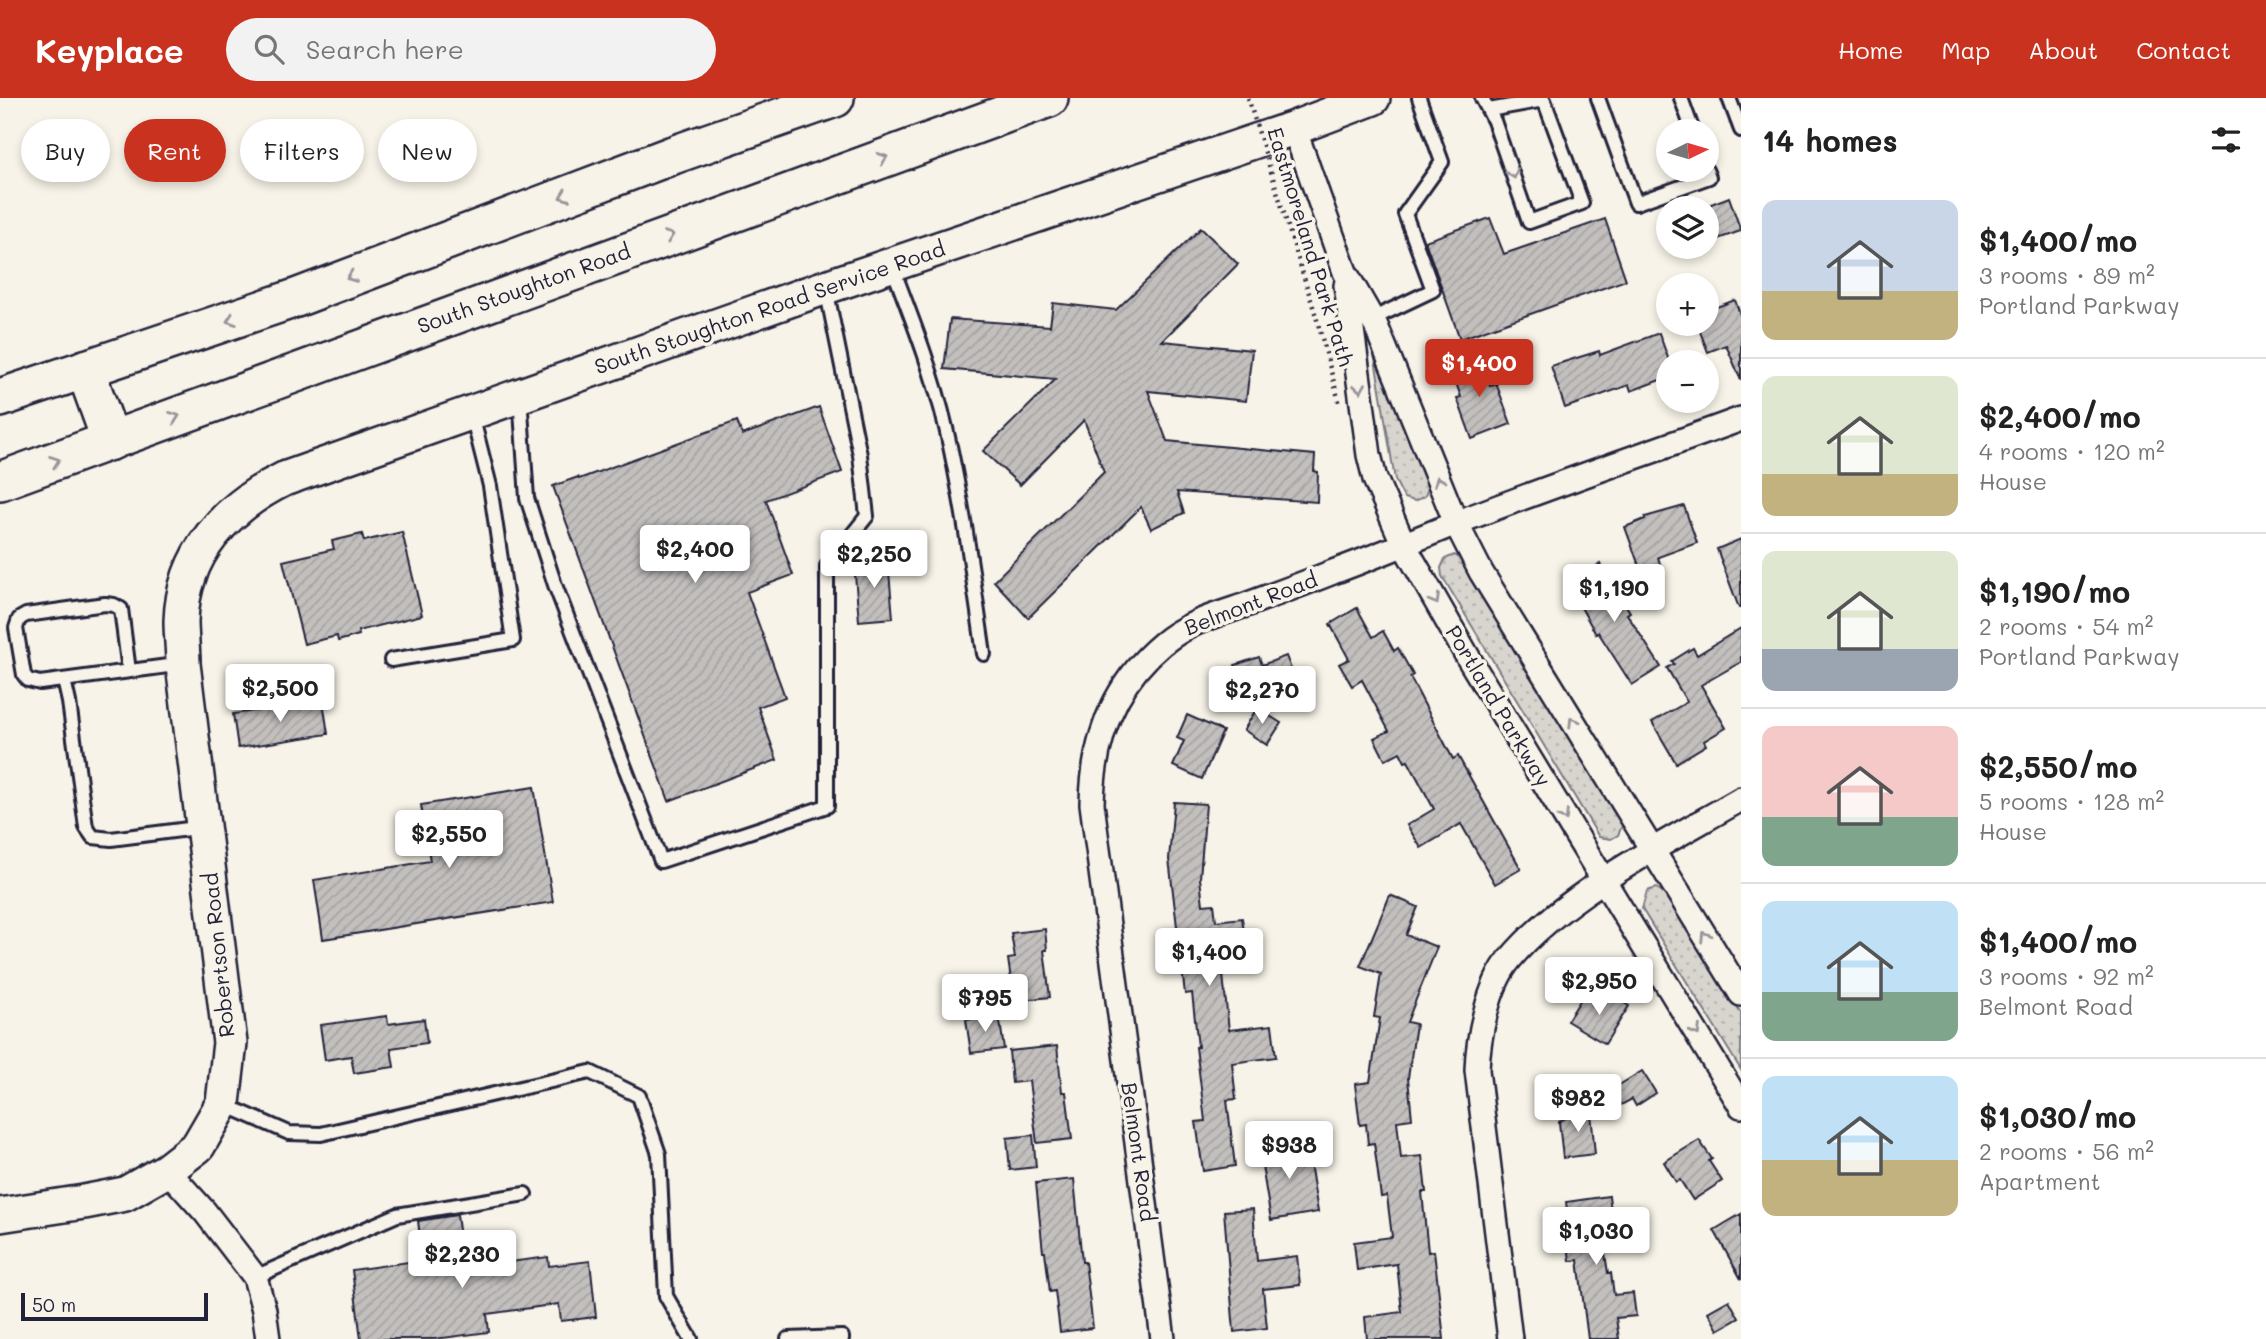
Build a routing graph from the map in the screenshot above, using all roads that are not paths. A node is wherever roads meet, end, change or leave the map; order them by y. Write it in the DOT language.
graph roads {
  1 [pos="805,98"];
  2 [pos="835,98"];
  3 [pos="1049,98"];
  4 [pos="1373,98"];
  5 [pos="1419,98"];
  6 [pos="1482,98"];
  7 [pos="1598,98"];
  8 [pos="1681,98"];
  9 [pos="1729,98"];
  10 [pos="1489,110"];
  11 [pos="1689,119"];
  12 [pos="1294,128"];
  13 [pos="1741,130"];
  14 [pos="673,155"];
  15 [pos="1695,182"];
  16 [pos="892,265"];
  17 [pos="1345,272"];
  18 [pos="826,287"];
  19 [pos="1372,319"];
  20 [pos="85,369"];
  21 [pos="520,394"];
  22 [pos="0,398"];
  23 [pos="471,412"];
  24 [pos="1741,419"];
  25 [pos="111,441"];
  26 [pos="0,481"];
  27 [pos="1456,523"];
  28 [pos="1404,545"];
  29 [pos="195,561"];
  30 [pos="985,654"];
  31 [pos="391,660"];
  32 [pos="183,664"];
  33 [pos="130,671"];
  34 [pos="64,680"];
  35 [pos="1741,799"];
  36 [pos="204,827"];
  37 [pos="1652,850"];
  38 [pos="1604,881"];
  39 [pos="1741,994"];
  40 [pos="223,1103"];
  41 [pos="1741,1106"];
  42 [pos="167,1170"];
  43 [pos="525,1194"];
  44 [pos="0,1215"];
  45 [pos="254,1277"];
  46 [pos="268,1339"];
  47 [pos="691,1339"];
  48 [pos="788,1339"];
  49 [pos="842,1339"];
  50 [pos="1163,1339"];
  51 [pos="1510,1339"];
  1 -- 14 [label="main road"];
  2 -- 14 [label="main road"];
  25 -- 3 [label="main road, South Stoughton Road, one-way"];
  4 -- 12 [label="street, South Stoughton Road Service Road"];
  5 -- 19 [label="lane"];
  6 -- 10 [label="lane"];
  7 -- 15 [label="lane"];
  8 -- 11 [label="lane"];
  9 -- 13 [label="lane"];
  10 -- 10 [label="lane, one-way"];
  12 -- 16 [label="street, South Stoughton Road Service Road"];
  12 -- 17 [label="street, Portland Parkway"];
  14 -- 20 [label="main road, one-way"];
  16 -- 18 [label="street, South Stoughton Road Service Road"];
  16 -- 30 [label="lane"];
  17 -- 19 [label="street, Portland Parkway"];
  17 -- 28 [label="street, Portland Parkway, one-way"];
  18 -- 21 [label="street, South Stoughton Road Service Road"];
  18 -- 21 [label="lane"];
  27 -- 19 [label="street, Portland Parkway, one-way"];
  20 -- 22 [label="main road"];
  20 -- 25 [label="main road"];
  21 -- 23 [label="street, South Stoughton Road Service Road"];
  23 -- 29 [label="street, South Stoughton Road Service Road"];
  23 -- 31 [label="lane"];
  24 -- 27 [label="street, Belmont Road"];
  26 -- 25 [label="main road, South Stoughton Road, one-way"];
  27 -- 28 [label="street, Belmont Road"];
  37 -- 27 [label="street, Portland Parkway, one-way"];
  28 -- 38 [label="street, Portland Parkway, one-way"];
  28 -- 50 [label="street, Belmont Road"];
  29 -- 32 [label="street, Robertson Road"];
  32 -- 33 [label="lane"];
  32 -- 36 [label="street, Robertson Road"];
  33 -- 34 [label="lane"];
  33 -- 34 [label="lane"];
  34 -- 36 [label="lane"];
  35 -- 37 [label="street"];
  36 -- 40 [label="street, Robertson Road"];
  37 -- 38 [label="street"];
  39 -- 37 [label="street, Portland Parkway, one-way"];
  38 -- 41 [label="street, Portland Parkway, one-way"];
  38 -- 51 [label="street"];
  40 -- 42 [label="street, Robertson Road"];
  40 -- 47 [label="lane"];
  42 -- 44 [label="street, Robertson Road"];
  42 -- 45 [label="street"];
  43 -- 45 [label="lane"];
  45 -- 46 [label="street"];
  48 -- 49 [label="lane"];
}
